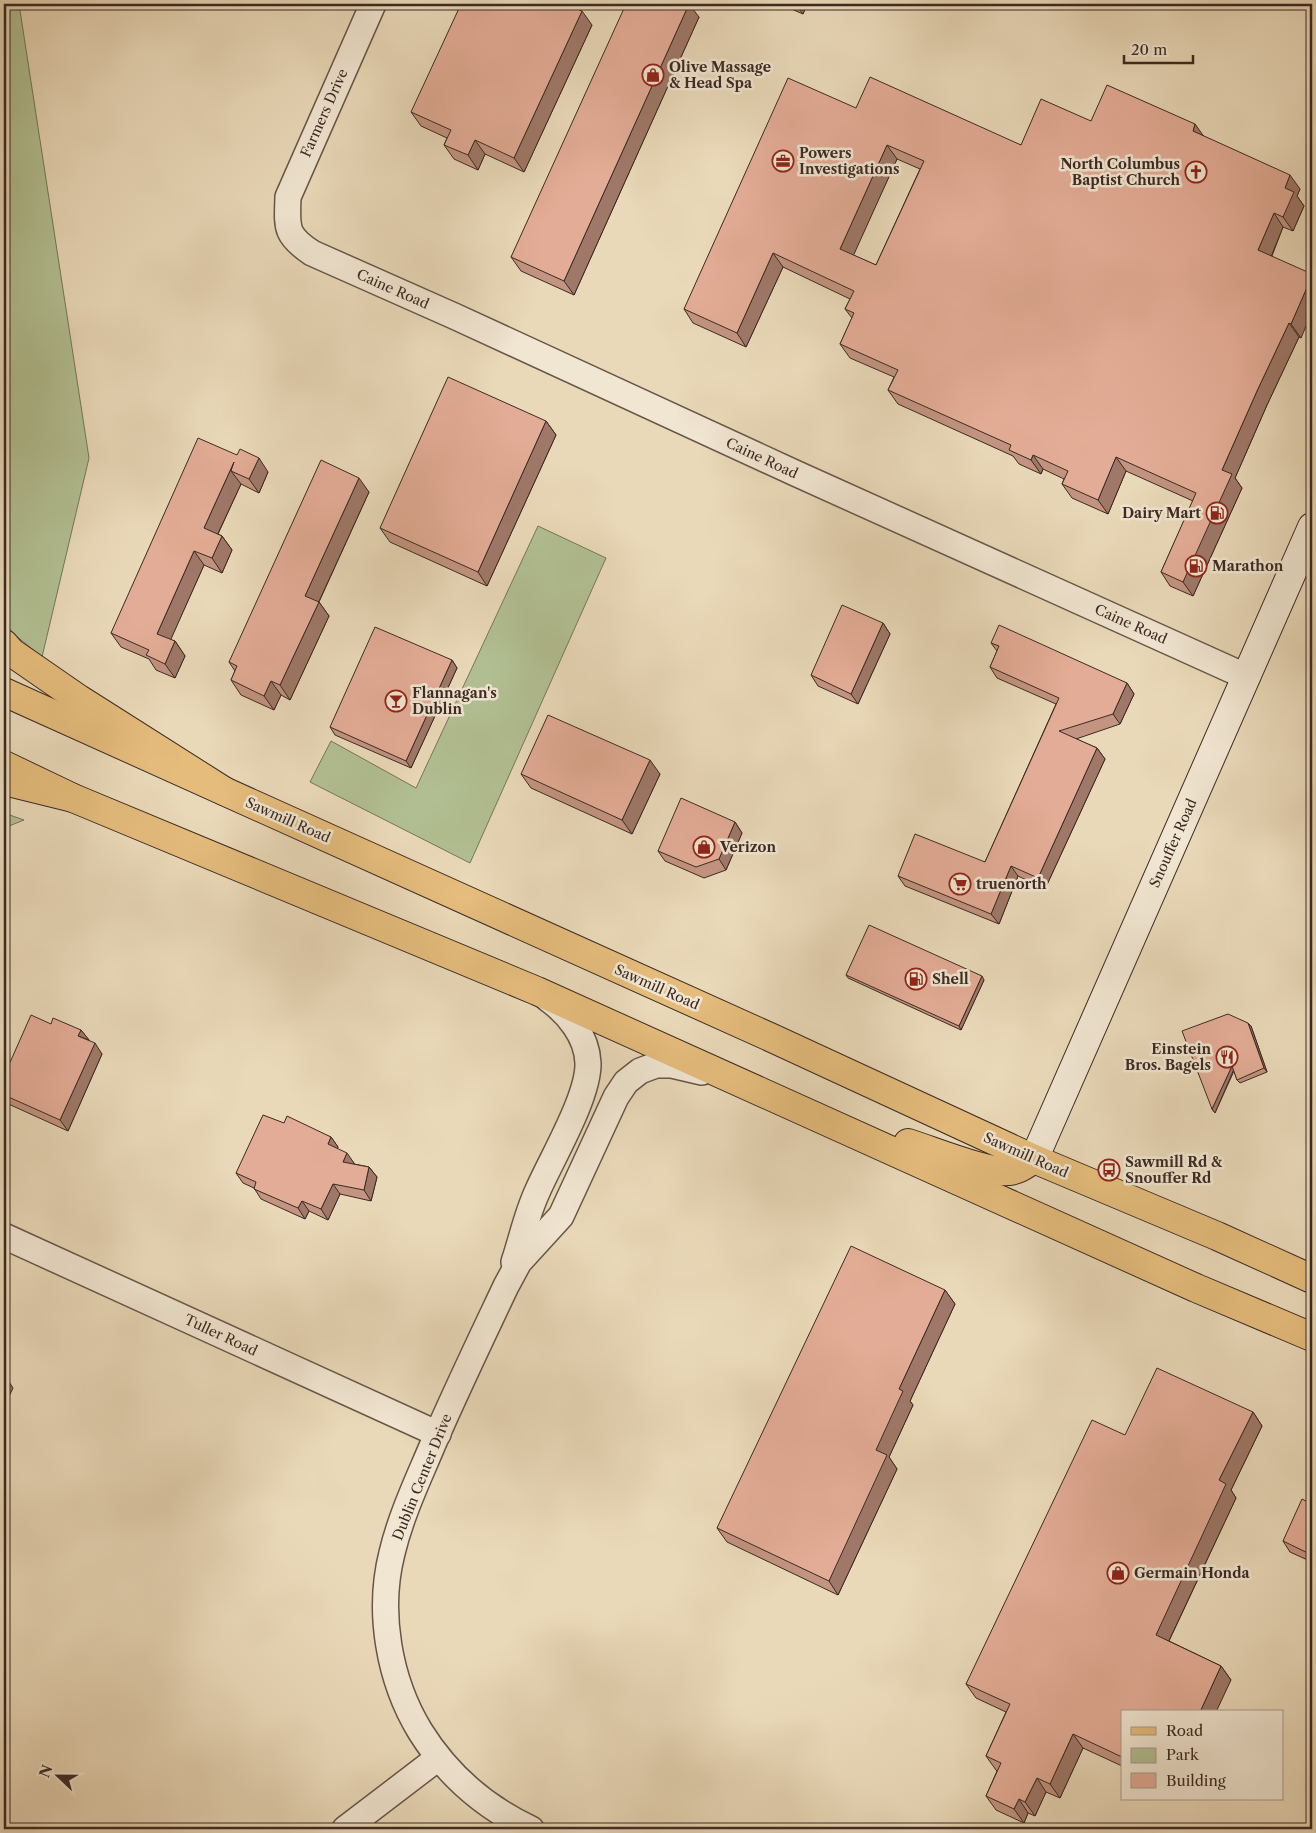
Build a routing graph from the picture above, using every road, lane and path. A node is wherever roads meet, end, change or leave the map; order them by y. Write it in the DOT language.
graph roads {
  1 [pos="373,4"];
  2 [pos="287,225"];
  3 [pos="1312,527"];
  4 [pos="4,644"];
  5 [pos="1247,677"];
  6 [pos="4,692"];
  7 [pos="4,765"];
  8 [pos="4,781"];
  9 [pos="224,791"];
  10 [pos="73,798"];
  11 [pos="537,991"];
  12 [pos="738,1082"];
  13 [pos="812,1116"];
  14 [pos="1034,1159"];
  15 [pos="4,1236"];
  16 [pos="1312,1279"];
  17 [pos="506,1286"];
  18 [pos="1312,1336"];
  19 [pos="438,1434"];
  20 [pos="438,1758"];
  21 [pos="345,1829"];
  22 [pos="531,1829"];
  1 -- 2 [label="street, Farmers Drive"];
  2 -- 5 [label="street, Caine Road"];
  3 -- 5 [label="main road, Snouffer Road"];
  4 -- 9 [label="main road"];
  5 -- 14 [label="main road, Snouffer Road"];
  6 -- 9 [label="main road, Sawmill Road"];
  7 -- 10 [label="main road"];
  8 -- 10 [label="main road"];
  9 -- 14 [label="main road, Sawmill Road"];
  10 -- 11 [label="main road"];
  11 -- 12 [label="main road"];
  11 -- 17 [label="street, Dublin Center Drive"];
  12 -- 13 [label="main road"];
  12 -- 17 [label="street, Dublin Center Drive"];
  13 -- 14 [label="main road"];
  13 -- 18 [label="main road"];
  14 -- 16 [label="main road, Sawmill Road"];
  15 -- 19 [label="street, Tuller Road"];
  17 -- 19 [label="street, Dublin Center Drive"];
  19 -- 20 [label="street, Dublin Center Drive"];
  20 -- 21 [label="street"];
  20 -- 22 [label="street, Dublin Center Drive"];
}
